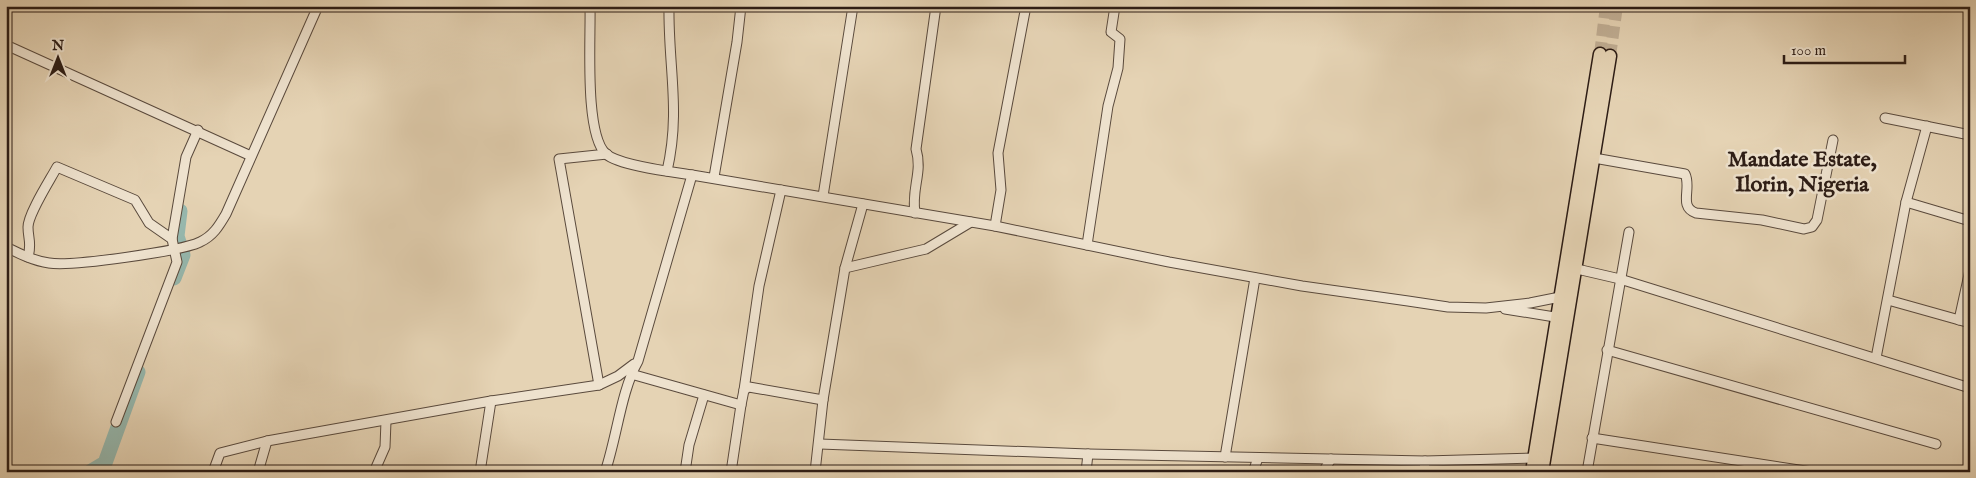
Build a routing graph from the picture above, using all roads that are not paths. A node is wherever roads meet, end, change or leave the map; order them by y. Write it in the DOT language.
graph roads {
  1 [pos="318,6"];
  2 [pos="590,6"];
  3 [pos="669,6"];
  4 [pos="741,6"];
  5 [pos="853,6"];
  6 [pos="936,6"];
  7 [pos="1026,6"];
  8 [pos="1115,6"];
  9 [pos="6,45"];
  10 [pos="1884,118"];
  11 [pos="1927,126"];
  12 [pos="197,131"];
  13 [pos="1970,135"];
  14 [pos="1833,140"];
  15 [pos="607,154"];
  16 [pos="251,156"];
  17 [pos="1594,158"];
  18 [pos="667,171"];
  19 [pos="692,174"];
  20 [pos="714,177"];
  21 [pos="781,190"];
  22 [pos="823,196"];
  23 [pos="1906,202"];
  24 [pos="863,204"];
  25 [pos="915,213"];
  26 [pos="1970,221"];
  27 [pos="971,222"];
  28 [pos="995,226"];
  29 [pos="1629,232"];
  30 [pos="172,239"];
  31 [pos="1087,245"];
  32 [pos="6,247"];
  33 [pos="178,249"];
  34 [pos="28,257"];
  35 [pos="845,268"];
  36 [pos="1577,269"];
  37 [pos="1970,270"];
  38 [pos="1255,278"];
  39 [pos="1620,279"];
  40 [pos="1560,297"];
  41 [pos="1888,300"];
  42 [pos="1500,308"];
  43 [pos="1563,318"];
  44 [pos="1958,320"];
  45 [pos="1970,323"];
  46 [pos="1607,350"];
  47 [pos="1876,358"];
  48 [pos="638,361"];
  49 [pos="631,374"];
  50 [pos="599,385"];
  51 [pos="1970,388"];
  52 [pos="744,390"];
  53 [pos="704,395"];
  54 [pos="491,400"];
  55 [pos="823,400"];
  56 [pos="741,405"];
  57 [pos="386,421"];
  58 [pos="116,422"];
  59 [pos="1592,438"];
  60 [pos="267,441"];
  61 [pos="820,444"];
  62 [pos="1936,444"];
  63 [pos="1088,454"];
  64 [pos="1225,457"];
  65 [pos="1258,458"];
  66 [pos="1538,458"];
  67 [pos="1332,459"];
  68 [pos="1425,461"];
  69 [pos="1779,470"];
  70 [pos="213,472"];
  71 [pos="258,472"];
  72 [pos="374,472"];
  73 [pos="480,472"];
  74 [pos="605,472"];
  75 [pos="685,472"];
  76 [pos="731,472"];
  77 [pos="815,472"];
  78 [pos="1086,472"];
  79 [pos="1253,472"];
  80 [pos="1323,472"];
  81 [pos="1424,472"];
  82 [pos="1532,472"];
  83 [pos="1542,472"];
  84 [pos="1586,472"];
  85 [pos="1812,472"];
  1 -- 16 [label="street"];
  2 -- 15 [label="street"];
  3 -- 18 [label="street"];
  4 -- 20 [label="street"];
  5 -- 22 [label="street"];
  6 -- 25 [label="street"];
  7 -- 28 [label="street"];
  8 -- 31 [label="street"];
  9 -- 12 [label="street"];
  10 -- 11 [label="street"];
  11 -- 13 [label="street"];
  11 -- 23 [label="street"];
  12 -- 16 [label="street"];
  12 -- 30 [label="street"];
  14 -- 17 [label="street"];
  15 -- 18 [label="street"];
  15 -- 50 [label="street"];
  16 -- 33 [label="street"];
  17 -- 36 [label="main road"];
  17 -- 40 [label="main road"];
  18 -- 19 [label="street"];
  19 -- 20 [label="street"];
  19 -- 48 [label="street"];
  20 -- 21 [label="street"];
  21 -- 22 [label="street"];
  21 -- 52 [label="street"];
  22 -- 24 [label="street"];
  23 -- 26 [label="street"];
  23 -- 41 [label="street"];
  24 -- 25 [label="street"];
  24 -- 35 [label="street"];
  25 -- 27 [label="street"];
  27 -- 28 [label="street"];
  27 -- 35 [label="street"];
  28 -- 31 [label="street"];
  29 -- 39 [label="street"];
  30 -- 33 [label="street"];
  30 -- 34 [label="street"];
  31 -- 38 [label="street"];
  32 -- 34 [label="street"];
  33 -- 34 [label="street"];
  33 -- 58 [label="street"];
  35 -- 55 [label="street"];
  36 -- 39 [label="street"];
  36 -- 43 [label="main road"];
  37 -- 44 [label="street"];
  38 -- 42 [label="street"];
  38 -- 64 [label="street"];
  39 -- 46 [label="street"];
  39 -- 47 [label="street"];
  40 -- 42 [label="street"];
  40 -- 43 [label="main road"];
  41 -- 44 [label="street"];
  41 -- 47 [label="street"];
  42 -- 43 [label="street"];
  43 -- 66 [label="main road"];
  44 -- 45 [label="street"];
  46 -- 59 [label="street"];
  46 -- 62 [label="street"];
  47 -- 51 [label="street"];
  48 -- 49 [label="street"];
  48 -- 50 [label="street"];
  49 -- 53 [label="street"];
  49 -- 74 [label="street"];
  50 -- 54 [label="street"];
  52 -- 55 [label="street"];
  52 -- 56 [label="street"];
  53 -- 56 [label="street"];
  53 -- 75 [label="street"];
  54 -- 57 [label="street"];
  54 -- 73 [label="street"];
  55 -- 61 [label="street"];
  56 -- 76 [label="street"];
  57 -- 60 [label="street"];
  57 -- 72 [label="street"];
  59 -- 69 [label="street"];
  59 -- 84 [label="street"];
  60 -- 70 [label="street"];
  60 -- 71 [label="street"];
  61 -- 63 [label="street"];
  61 -- 77 [label="street"];
  63 -- 64 [label="street"];
  63 -- 78 [label="street"];
  64 -- 65 [label="street"];
  65 -- 67 [label="street"];
  65 -- 79 [label="street"];
  66 -- 68 [label="street"];
  66 -- 82 [label="main road"];
  66 -- 83 [label="main road"];
  67 -- 68 [label="street"];
  67 -- 80 [label="street"];
  68 -- 81 [label="street"];
  69 -- 85 [label="street"];
}
